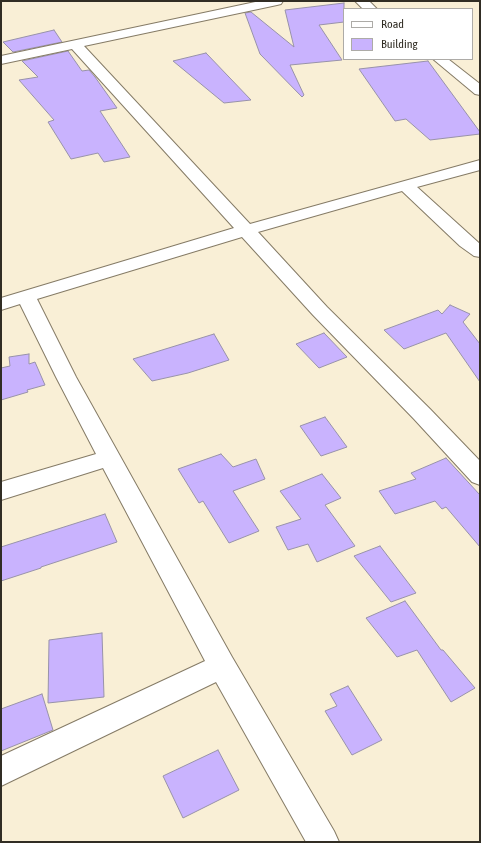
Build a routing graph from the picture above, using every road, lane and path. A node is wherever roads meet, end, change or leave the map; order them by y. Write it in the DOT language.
graph roads {
  1 [pos="277,1"];
  2 [pos="361,1"];
  3 [pos="370,8"];
  4 [pos="75,44"];
  5 [pos="1,60"];
  6 [pos="441,60"];
  7 [pos="480,91"];
  8 [pos="480,164"];
  9 [pos="405,185"];
  10 [pos="245,230"];
  11 [pos="480,252"];
  12 [pos="26,296"];
  13 [pos="1,304"];
  14 [pos="109,458"];
  15 [pos="480,476"];
  16 [pos="1,491"];
  17 [pos="222,666"];
  18 [pos="1,771"];
  19 [pos="323,842"];
  1 -- 4 [label="street"];
  2 -- 3 [label="street"];
  4 -- 5 [label="street"];
  4 -- 10 [label="street"];
  6 -- 7 [label="street"];
  8 -- 9 [label="street"];
  9 -- 10 [label="street"];
  9 -- 11 [label="street"];
  10 -- 12 [label="street"];
  10 -- 15 [label="street"];
  12 -- 13 [label="street"];
  12 -- 14 [label="street"];
  14 -- 16 [label="street"];
  14 -- 17 [label="street"];
  17 -- 18 [label="street"];
  17 -- 19 [label="street"];
}
